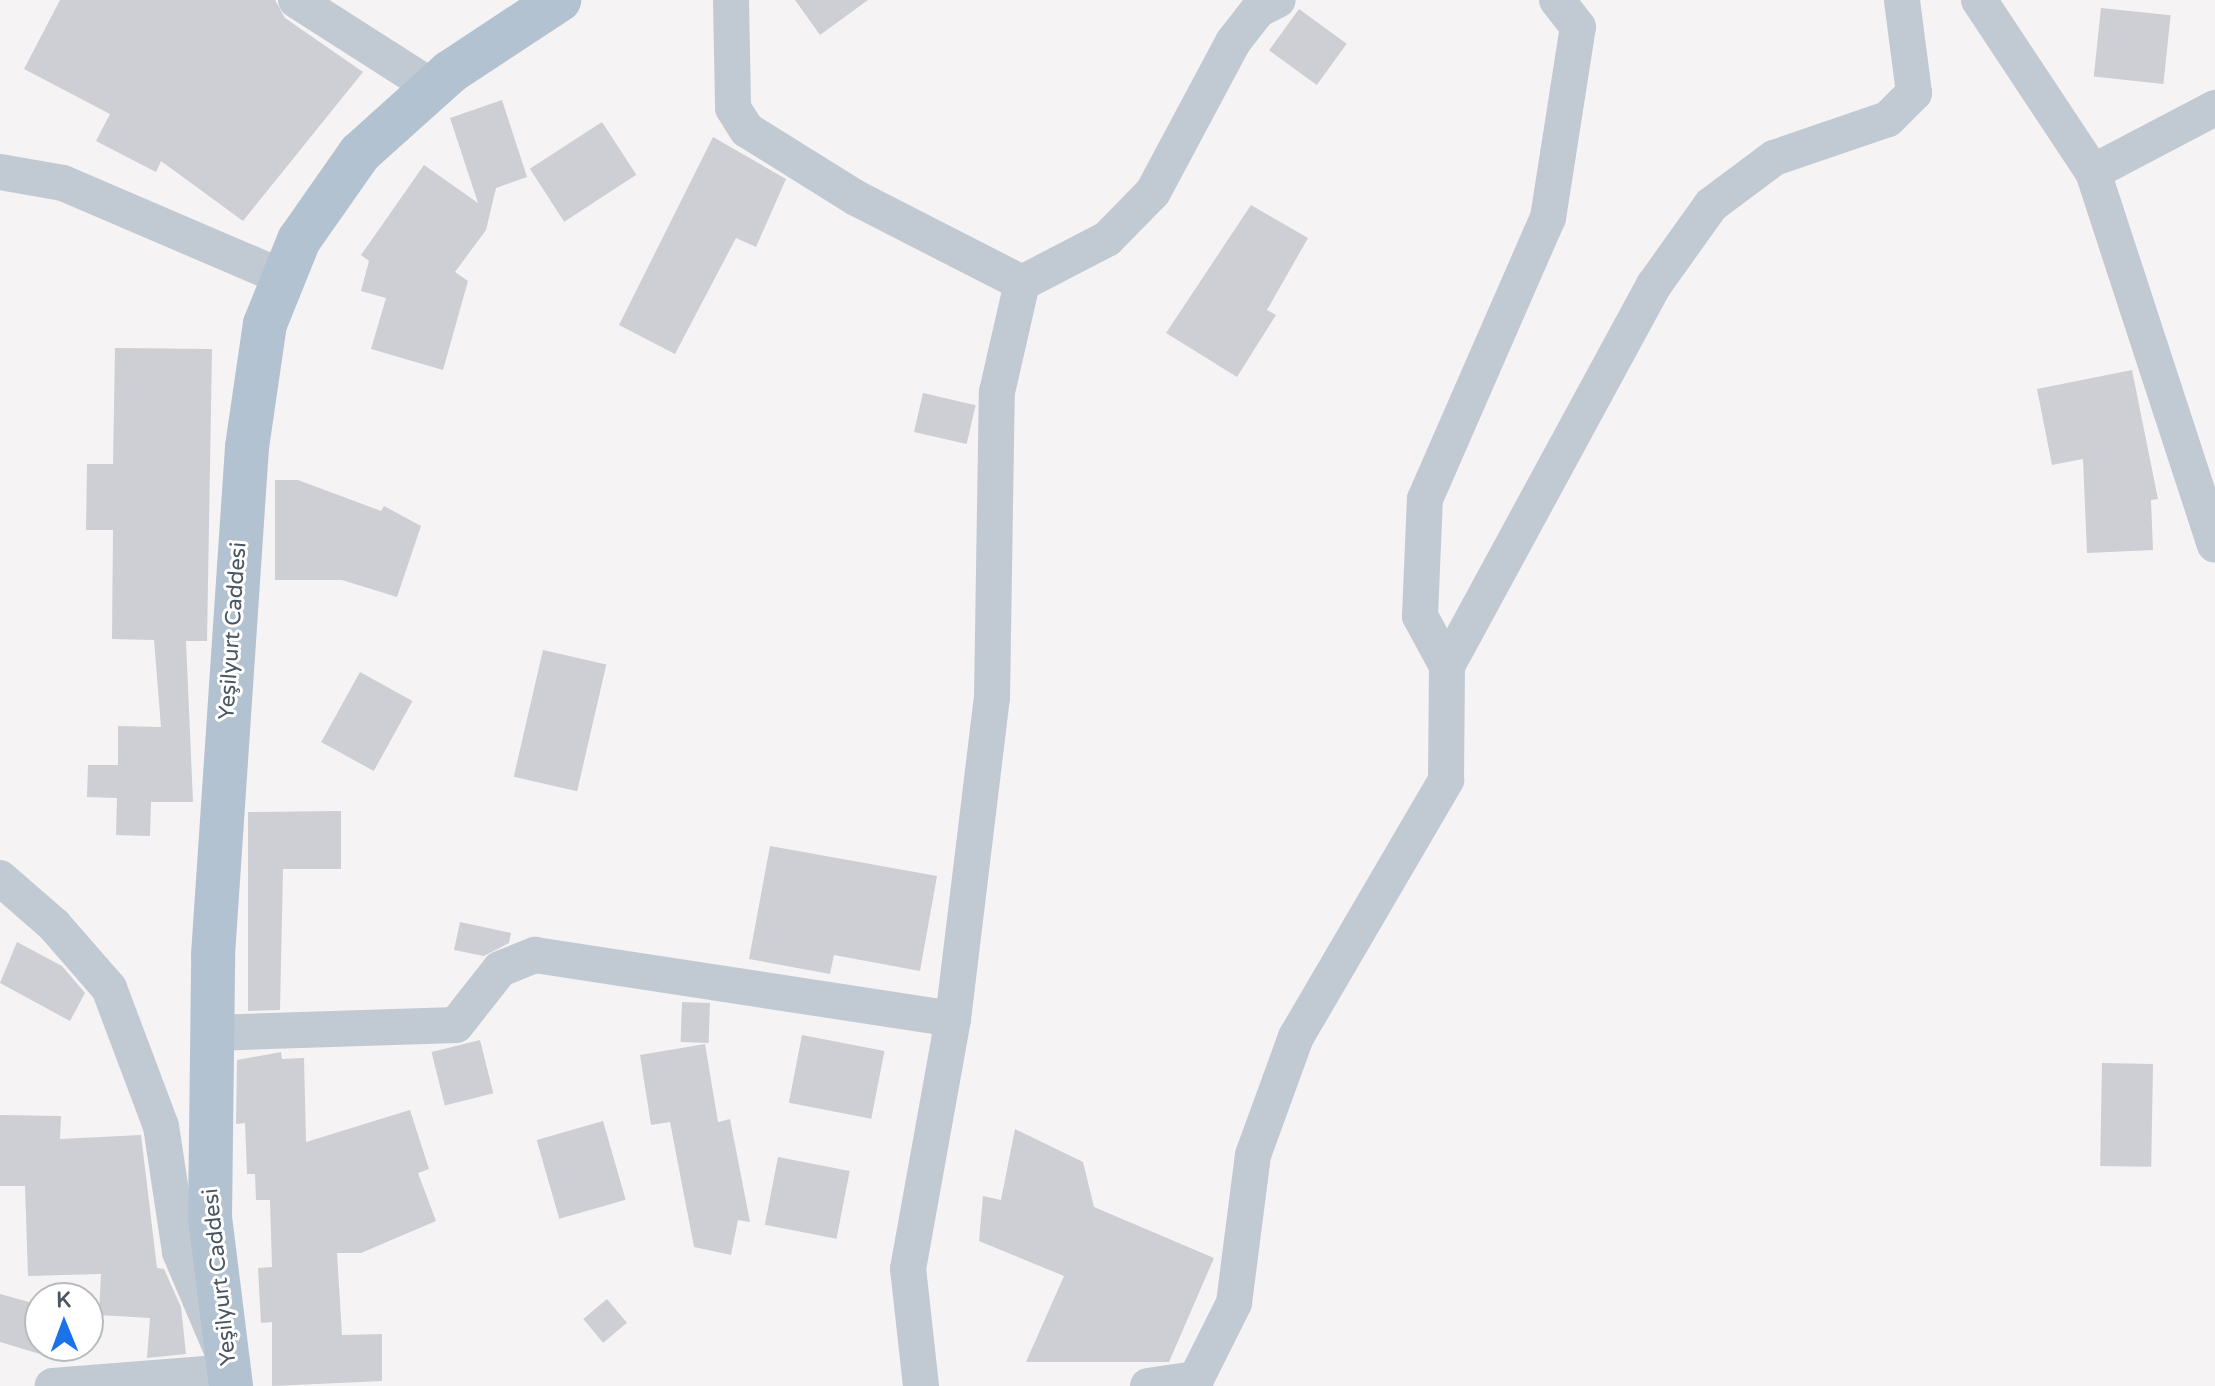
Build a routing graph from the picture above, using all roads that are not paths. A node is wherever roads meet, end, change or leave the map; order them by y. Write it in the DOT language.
graph roads {
  1 [pos="296,0"];
  2 [pos="559,0"];
  3 [pos="731,0"];
  4 [pos="1557,0"];
  5 [pos="1902,0"];
  6 [pos="1979,0"];
  7 [pos="1263,3"];
  8 [pos="432,87"];
  9 [pos="2215,108"];
  10 [pos="0,172"];
  11 [pos="2093,172"];
  12 [pos="282,277"];
  13 [pos="1022,283"];
  14 [pos="2215,545"];
  15 [pos="1447,666"];
  16 [pos="0,878"];
  17 [pos="953,1019"];
  18 [pos="212,1033"];
  19 [pos="231,1379"];
  20 [pos="53,1386"];
  21 [pos="921,1386"];
  22 [pos="1148,1386"];
  1 -- 8 [label="street"];
  2 -- 8 [label="main road, Yeşilyurt Caddesi"];
  3 -- 13 [label="street"];
  4 -- 15 [label="street"];
  5 -- 15 [label="street"];
  6 -- 11 [label="street"];
  7 -- 13 [label="street"];
  8 -- 12 [label="main road, Yeşilyurt Caddesi"];
  9 -- 11 [label="street"];
  10 -- 12 [label="street"];
  11 -- 14 [label="street"];
  12 -- 18 [label="main road, Yeşilyurt Caddesi"];
  13 -- 17 [label="street"];
  15 -- 22 [label="street"];
  16 -- 19 [label="street"];
  17 -- 18 [label="street"];
  17 -- 21 [label="street"];
  18 -- 19 [label="main road, Yeşilyurt Caddesi"];
  19 -- 20 [label="street"];
}
